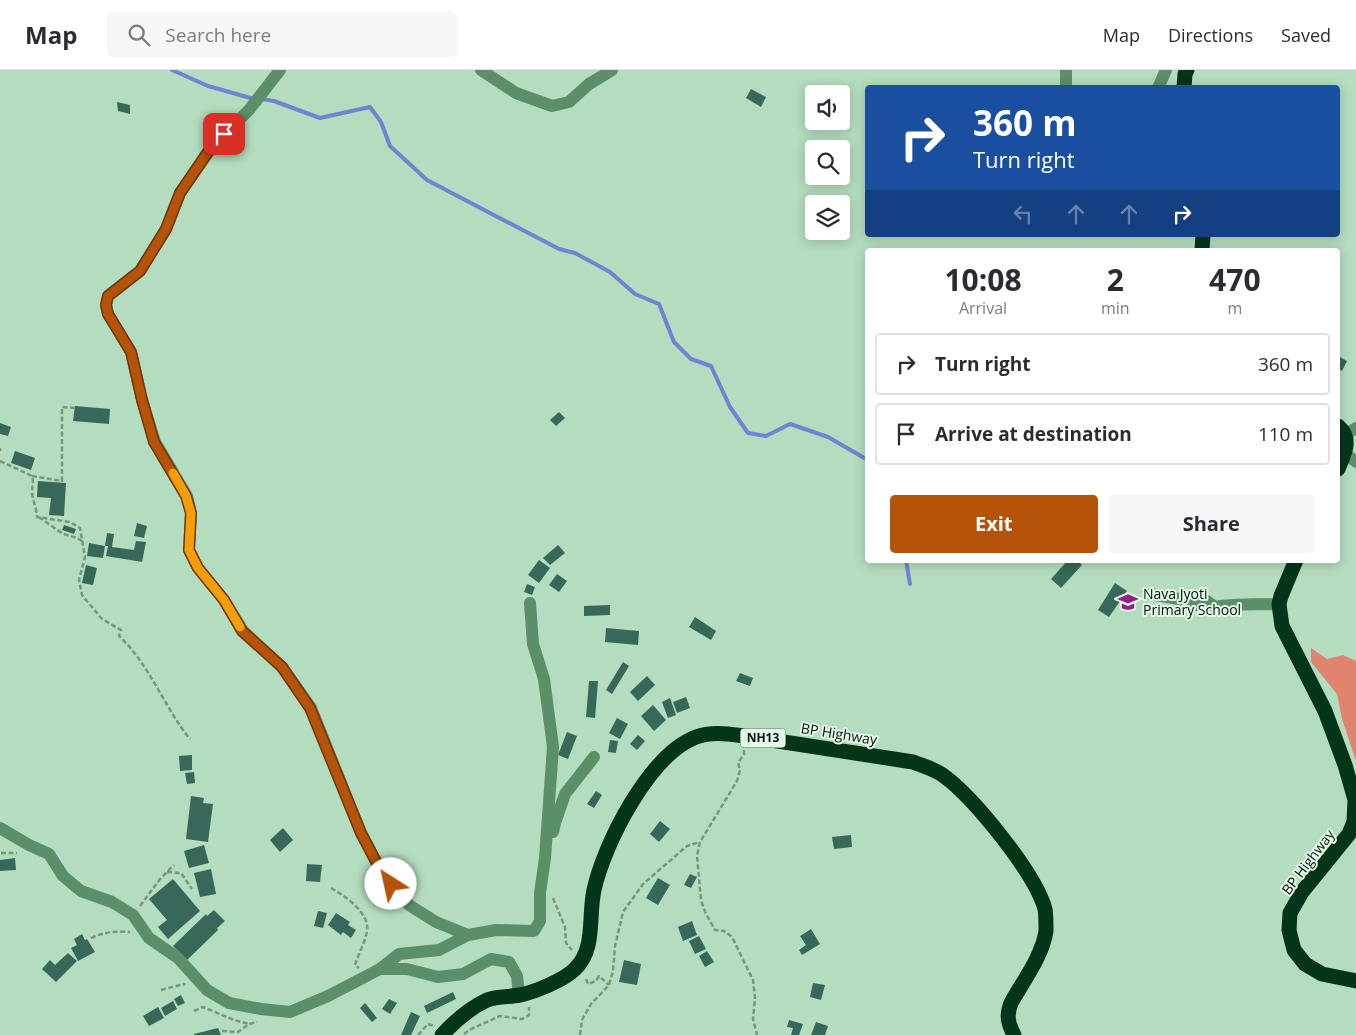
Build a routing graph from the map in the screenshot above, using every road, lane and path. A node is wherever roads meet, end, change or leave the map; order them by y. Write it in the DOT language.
graph roads {
  1 [pos="280,70"];
  2 [pos="481,70"];
  3 [pos="612,70"];
  4 [pos="1066,70"];
  5 [pos="1166,70"];
  6 [pos="1187,70"];
  7 [pos="1066,85"];
  8 [pos="1159,85"];
  9 [pos="1184,85"];
  10 [pos="74,408"];
  11 [pos="1346,430"];
  12 [pos="1350,457"];
  13 [pos="0,461"];
  14 [pos="1340,467"];
  15 [pos="32,476"];
  16 [pos="37,517"];
  17 [pos="83,542"];
  18 [pos="1295,563"];
  19 [pos="1151,594"];
  20 [pos="530,603"];
  21 [pos="1279,604"];
  22 [pos="745,736"];
  23 [pos="190,739"];
  24 [pos="594,757"];
  25 [pos="0,828"];
  26 [pos="700,842"];
  27 [pos="174,865"];
  28 [pos="166,872"];
  29 [pos="331,888"];
  30 [pos="192,889"];
  31 [pos="545,892"];
  32 [pos="127,911"];
  33 [pos="468,935"];
  34 [pos="148,936"];
  35 [pos="91,938"];
  36 [pos="584,959"];
  37 [pos="376,972"];
  38 [pos="583,980"];
  39 [pos="1356,981"];
  40 [pos="609,985"];
  41 [pos="190,988"];
  42 [pos="162,990"];
  43 [pos="523,994"];
  44 [pos="194,1011"];
  45 [pos="265,1019"];
  46 [pos="249,1024"];
  47 [pos="222,1031"];
  48 [pos="442,1035"];
  49 [pos="463,1035"];
  50 [pos="580,1035"];
  51 [pos="757,1035"];
  52 [pos="1014,1035"];
  1 -- 33 [label="street"];
  2 -- 3 [label="street"];
  4 -- 7 [label="street"];
  5 -- 8 [label="street"];
  6 -- 9 [label="highway"];
  10 -- 15 [label="path"];
  11 -- 12 [label="highway"];
  12 -- 14 [label="highway"];
  13 -- 15 [label="path"];
  15 -- 16 [label="path"];
  16 -- 17 [label="path"];
  16 -- 17 [label="path"];
  17 -- 23 [label="path"];
  18 -- 21 [label="highway, BP Highway"];
  19 -- 21 [label="street"];
  20 -- 31 [label="street"];
  21 -- 39 [label="highway, BP Highway"];
  22 -- 26 [label="path"];
  22 -- 36 [label="highway, BP Highway / NH13"];
  22 -- 52 [label="highway, BP Highway / NH13"];
  24 -- 31 [label="street"];
  25 -- 32 [label="street"];
  26 -- 40 [label="path"];
  26 -- 51 [label="path"];
  27 -- 28 [label="path"];
  28 -- 30 [label="path"];
  28 -- 32 [label="path"];
  29 -- 37 [label="path"];
  31 -- 33 [label="street"];
  31 -- 36 [label="path"];
  32 -- 34 [label="street"];
  33 -- 37 [label="street"];
  34 -- 35 [label="path"];
  34 -- 37 [label="street"];
  36 -- 43 [label="highway"];
  37 -- 43 [label="street"];
  38 -- 40 [label="path"];
  40 -- 50 [label="path"];
  41 -- 42 [label="path"];
  43 -- 48 [label="highway"];
  43 -- 49 [label="path"];
  44 -- 46 [label="path"];
  45 -- 46 [label="path"];
  46 -- 47 [label="path"];
}
